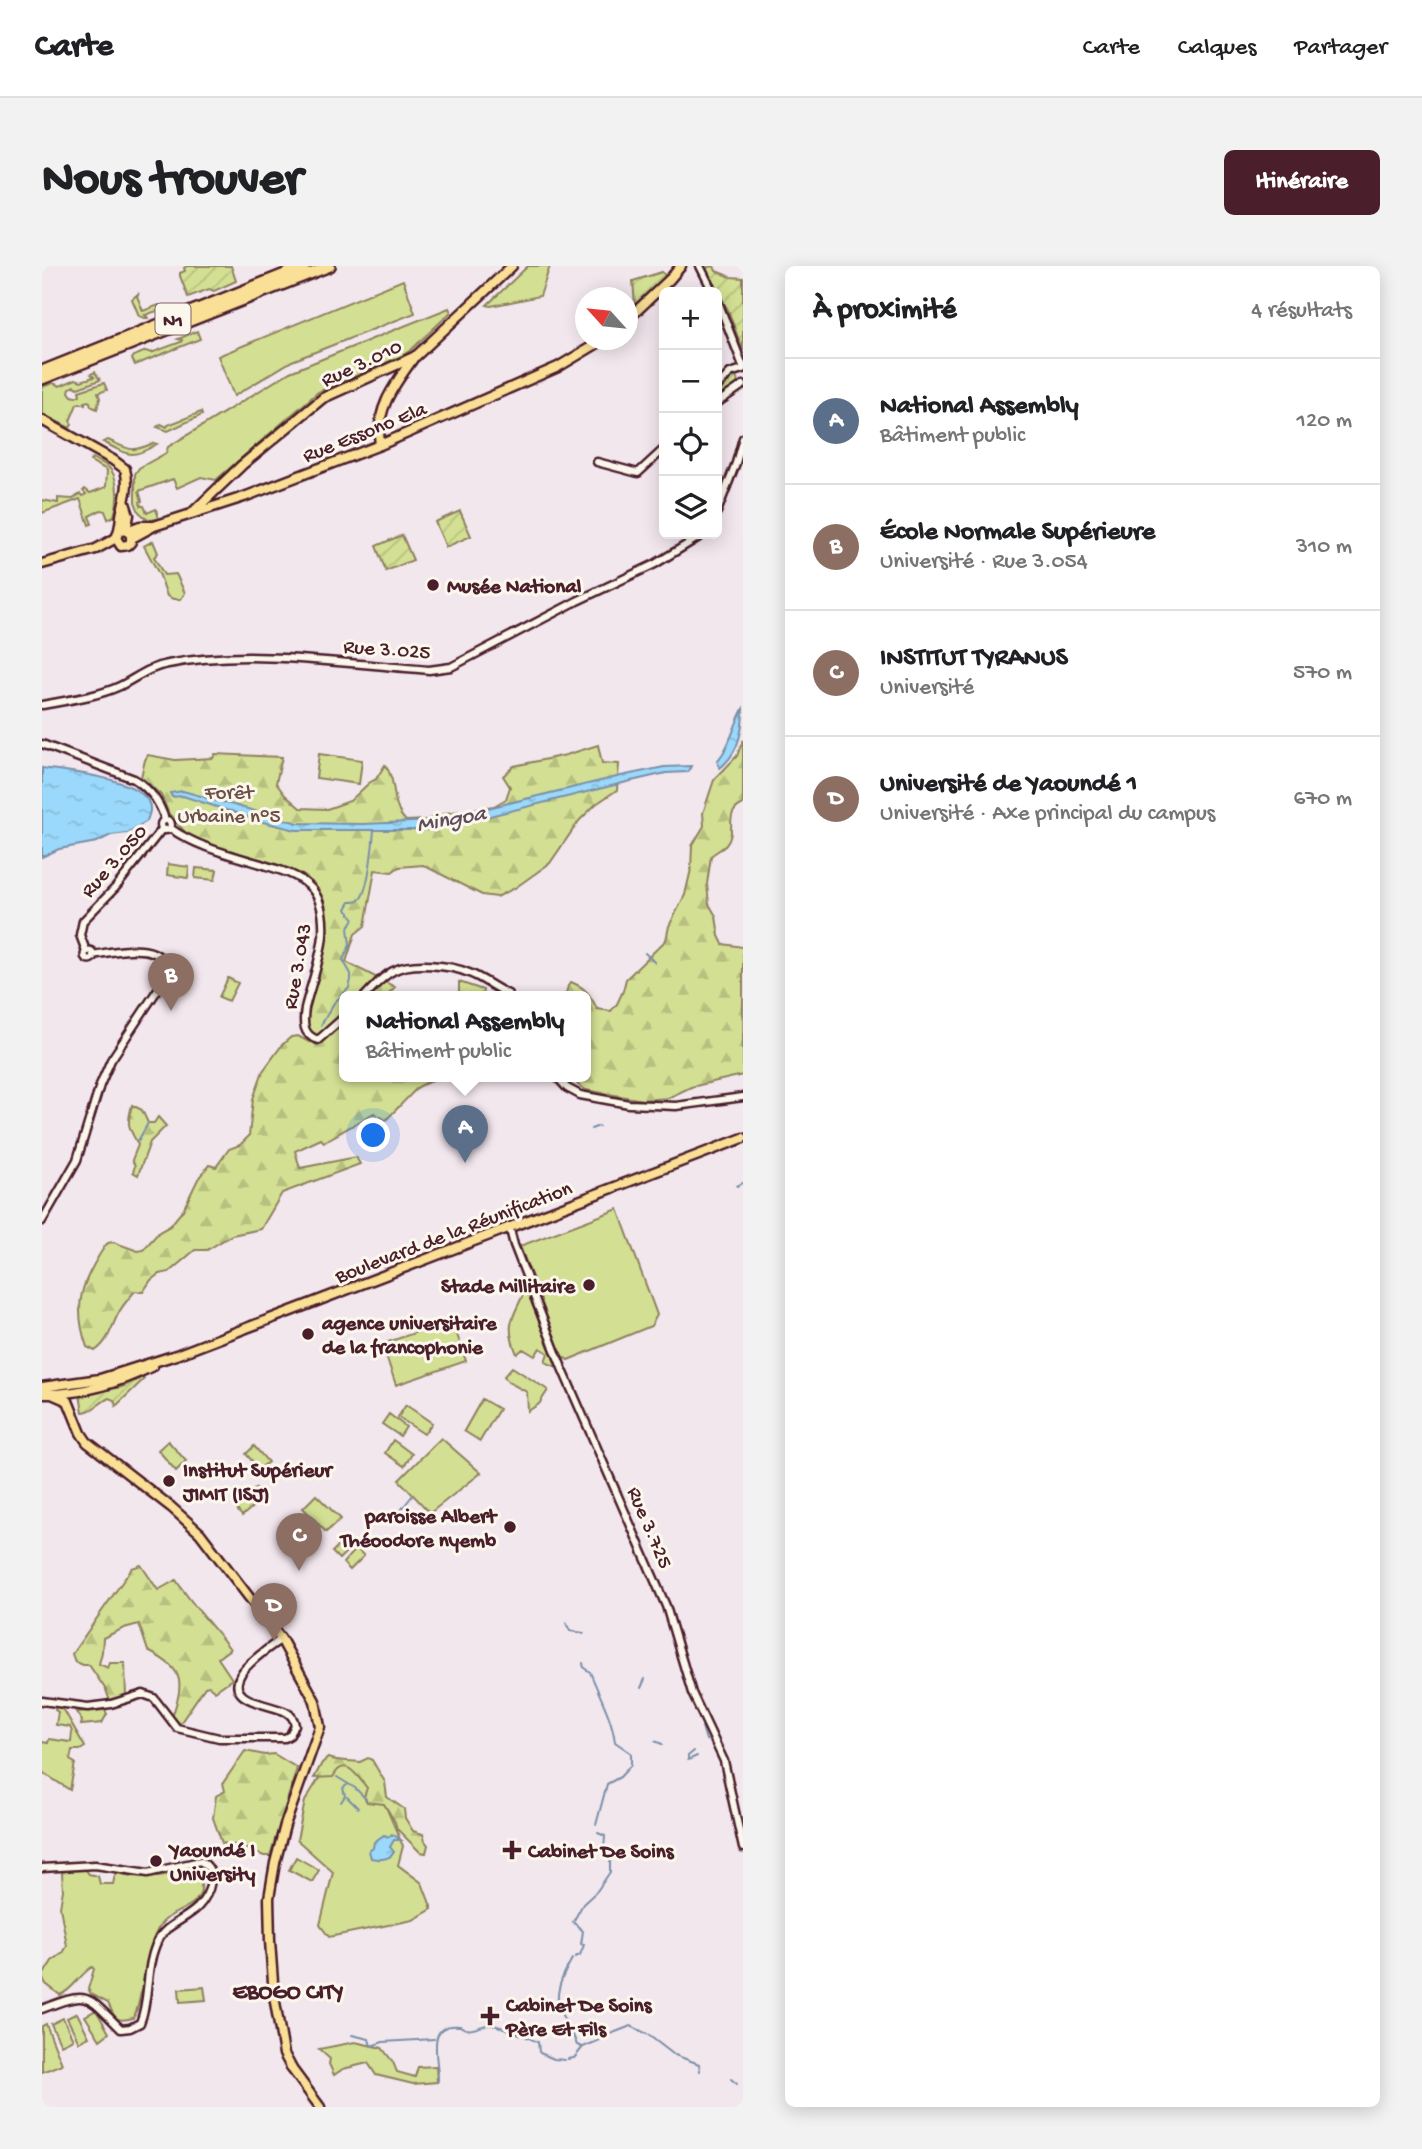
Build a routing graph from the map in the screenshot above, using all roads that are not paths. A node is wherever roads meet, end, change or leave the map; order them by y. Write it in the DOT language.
graph roads {
  1 [pos="305,266"];
  2 [pos="330,266"];
  3 [pos="512,266"];
  4 [pos="681,266"];
  5 [pos="700,266"];
  6 [pos="710,287"];
  7 [pos="638,309"];
  8 [pos="722,312"];
  9 [pos="587,350"];
  10 [pos="416,356"];
  11 [pos="743,368"];
  12 [pos="42,371"];
  13 [pos="42,379"];
  14 [pos="722,382"];
  15 [pos="743,385"];
  16 [pos="722,400"];
  17 [pos="42,420"];
  18 [pos="743,438"];
  19 [pos="380,445"];
  20 [pos="659,454"];
  21 [pos="597,462"];
  22 [pos="722,499"];
  23 [pos="190,515"];
  24 [pos="124,536"];
  25 [pos="696,539"];
  26 [pos="42,564"];
  27 [pos="42,705"];
  28 [pos="42,744"];
  29 [pos="166,829"];
  30 [pos="370,991"];
  31 [pos="503,991"];
  32 [pos="339,1021"];
  33 [pos="562,1082"];
  34 [pos="743,1097"];
  35 [pos="743,1138"];
  36 [pos="42,1221"];
  37 [pos="509,1226"];
  38 [pos="42,1387"];
  39 [pos="73,1388"];
  40 [pos="47,1394"];
  41 [pos="79,1426"];
  42 [pos="281,1639"];
  43 [pos="42,1701"];
  44 [pos="743,1847"];
  45 [pos="42,1868"];
  46 [pos="42,2009"];
  47 [pos="320,2107"];
  1 -- 12 [label="highway, N1"];
  2 -- 13 [label="highway, N1"];
  3 -- 10 [label="main road, Rue 3.010"];
  4 -- 7 [label="main road"];
  5 -- 6 [label="street"];
  8 -- 11 [label="street"];
  9 -- 19 [label="main road, Rue Essono Ela"];
  10 -- 19 [label="main road"];
  10 -- 23 [label="main road, Rue 3.010"];
  11 -- 14 [label="street"];
  15 -- 16 [label="street"];
  17 -- 24 [label="main road"];
  18 -- 22 [label="street"];
  19 -- 23 [label="main road, Rue Essono Ela"];
  20 -- 21 [label="street"];
  23 -- 24 [label="main road, Rue Essono Ela"];
  24 -- 26 [label="main road, Rue Essono Ela"];
  25 -- 27 [label="street, Rue 3.025"];
  28 -- 29 [label="street"];
  29 -- 32 [label="street, Rue 3.043"];
  29 -- 36 [label="street, Rue 3.050"];
  30 -- 31 [label="street"];
  33 -- 34 [label="street"];
  35 -- 37 [label="main road, Boulevard de la Réunification"];
  37 -- 39 [label="main road, Boulevard de la Réunification"];
  37 -- 44 [label="street, Rue 3.725"];
  38 -- 39 [label="main road, Boulevard de la Réunification"];
  39 -- 40 [label="main road, Boulevard de la Réunification"];
  39 -- 41 [label="main road"];
  40 -- 41 [label="main road"];
  41 -- 42 [label="main road"];
  42 -- 43 [label="street"];
  42 -- 47 [label="main road"];
  45 -- 46 [label="street"];
}
